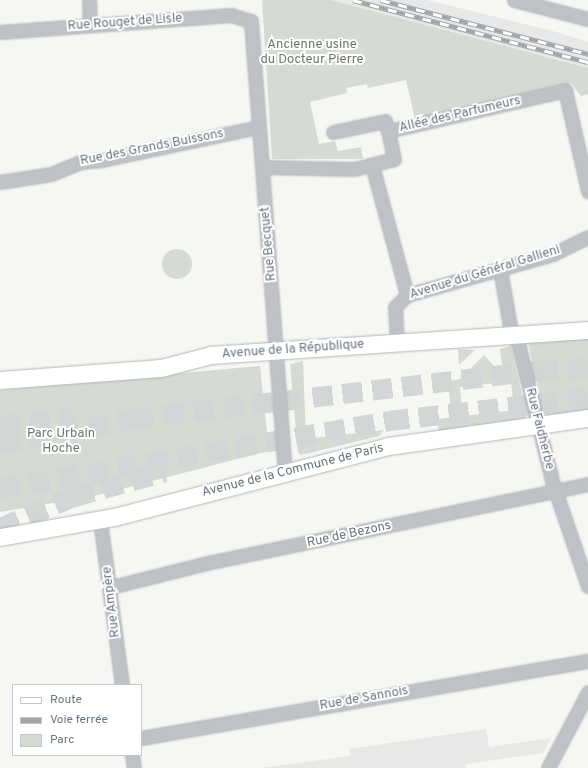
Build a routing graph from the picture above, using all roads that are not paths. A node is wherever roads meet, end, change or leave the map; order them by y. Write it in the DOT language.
graph roads {
  1 [pos="89,0"];
  2 [pos="514,0"];
  3 [pos="249,19"];
  4 [pos="588,19"];
  5 [pos="90,26"];
  6 [pos="0,32"];
  7 [pos="259,127"];
  8 [pos="388,131"];
  9 [pos="333,132"];
  10 [pos="372,165"];
  11 [pos="262,167"];
  12 [pos="0,182"];
  13 [pos="588,191"];
  14 [pos="588,237"];
  15 [pos="500,269"];
  16 [pos="407,295"];
  17 [pos="588,330"];
  18 [pos="514,334"];
  19 [pos="397,343"];
  20 [pos="277,350"];
  21 [pos="0,380"];
  22 [pos="588,418"];
  23 [pos="539,426"];
  24 [pos="285,471"];
  25 [pos="588,484"];
  26 [pos="556,491"];
  27 [pos="100,520"];
  28 [pos="0,537"];
  29 [pos="588,586"];
  30 [pos="111,587"];
  31 [pos="588,661"];
  32 [pos="122,684"];
  33 [pos="588,692"];
  34 [pos="142,738"];
  35 [pos="132,756"];
  36 [pos="134,768"];
  37 [pos="548,768"];
  1 -- 5 [label="street"];
  2 -- 4 [label="street"];
  3 -- 5 [label="street, Rue Rouget de Lisle"];
  3 -- 7 [label="street, Rue Becquet"];
  5 -- 6 [label="street, Rue Rouget de Lisle"];
  7 -- 11 [label="street, Rue Becquet"];
  7 -- 12 [label="street, Rue des Grands Buissons"];
  8 -- 9 [label="street"];
  8 -- 10 [label="street, Allée des Parfumeurs"];
  8 -- 13 [label="street, Allée des Parfumeurs"];
  10 -- 11 [label="street, Allée des Parfumeurs"];
  10 -- 16 [label="street"];
  11 -- 20 [label="street, Rue Becquet"];
  14 -- 15 [label="street, Avenue du Général Gallieni"];
  15 -- 16 [label="street, Avenue du Général Gallieni"];
  15 -- 18 [label="street, Rue Faidherbe"];
  16 -- 19 [label="street, Avenue du Général Gallieni"];
  17 -- 18 [label="main road, Avenue de la République"];
  18 -- 19 [label="main road, Avenue de la République"];
  18 -- 23 [label="street, Rue Faidherbe"];
  19 -- 20 [label="main road, Avenue de la République"];
  20 -- 21 [label="main road, Avenue de la République"];
  20 -- 24 [label="street, Rue Becquet"];
  22 -- 23 [label="main road, Avenue de la Commune de Paris"];
  23 -- 24 [label="main road, Avenue de la Commune de Paris"];
  23 -- 26 [label="street, Rue Faidherbe"];
  24 -- 27 [label="main road, Avenue de la Commune de Paris"];
  25 -- 26 [label="street, Rue de Bezons"];
  26 -- 29 [label="street, Rue Faidherbe"];
  26 -- 30 [label="street, Rue de Bezons"];
  27 -- 28 [label="main road, Avenue de la Commune de Paris"];
  27 -- 30 [label="street, Rue Ampère"];
  30 -- 32 [label="street, Rue Ampère"];
  31 -- 34 [label="street, Rue de Sannois"];
  33 -- 37 [label="street"];
  35 -- 36 [label="street"];
}
